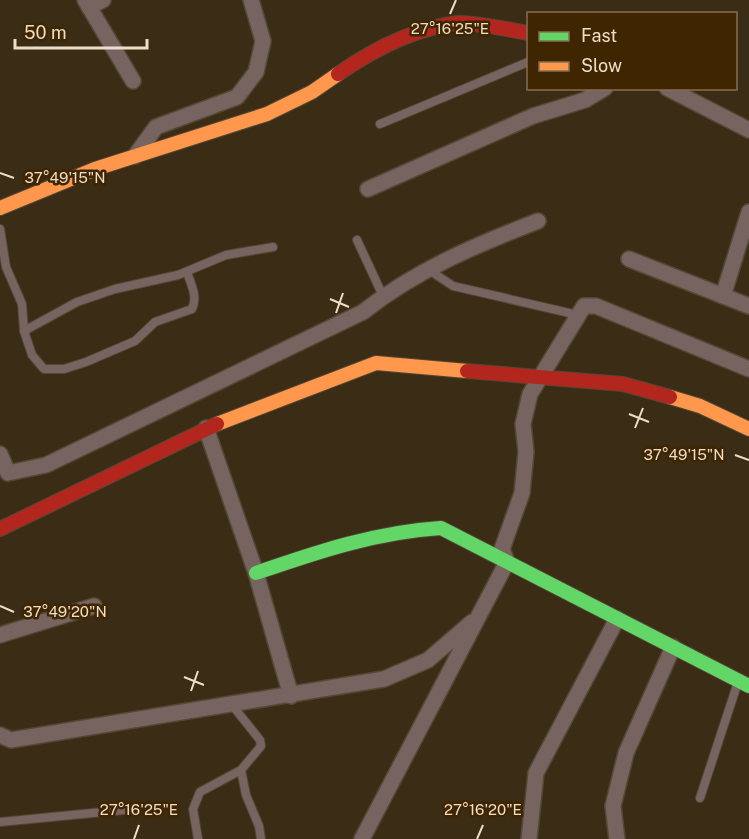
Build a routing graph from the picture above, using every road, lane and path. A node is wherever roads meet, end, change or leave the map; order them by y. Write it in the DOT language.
graph roads {
  1 [pos="251,0"];
  2 [pos="93,2"];
  3 [pos="527,33"];
  4 [pos="527,62"];
  5 [pos="133,81"];
  6 [pos="602,90"];
  7 [pos="671,90"];
  8 [pos="380,124"];
  9 [pos="749,130"];
  10 [pos="135,156"];
  11 [pos="368,189"];
  12 [pos="0,208"];
  13 [pos="749,212"];
  14 [pos="538,221"];
  15 [pos="0,229"];
  16 [pos="357,240"];
  17 [pos="273,247"];
  18 [pos="743,254"];
  19 [pos="629,259"];
  20 [pos="427,269"];
  21 [pos="187,272"];
  22 [pos="383,296"];
  23 [pos="723,296"];
  24 [pos="749,306"];
  25 [pos="578,315"];
  26 [pos="24,331"];
  27 [pos="749,369"];
  28 [pos="541,377"];
  29 [pos="206,428"];
  30 [pos="749,429"];
  31 [pos="0,454"];
  32 [pos="0,529"];
  33 [pos="507,562"];
  34 [pos="256,573"];
  35 [pos="94,606"];
  36 [pos="479,616"];
  37 [pos="617,619"];
  38 [pos="0,635"];
  39 [pos="674,647"];
  40 [pos="744,683"];
  41 [pos="291,696"];
  42 [pos="232,705"];
  43 [pos="0,735"];
  44 [pos="241,770"];
  45 [pos="700,798"];
  46 [pos="134,809"];
  47 [pos="0,822"];
  48 [pos="198,839"];
  49 [pos="261,839"];
  50 [pos="362,839"];
  51 [pos="529,839"];
  52 [pos="617,839"];
  1 -- 10 [label="street"];
  2 -- 5 [label="street"];
  3 -- 10 [label="street"];
  4 -- 8 [label="lane"];
  6 -- 11 [label="street"];
  7 -- 9 [label="street"];
  10 -- 12 [label="street"];
  13 -- 18 [label="street"];
  14 -- 20 [label="street"];
  15 -- 26 [label="lane"];
  16 -- 22 [label="lane"];
  17 -- 21 [label="lane"];
  18 -- 23 [label="street"];
  19 -- 23 [label="street"];
  20 -- 22 [label="street"];
  20 -- 25 [label="lane"];
  21 -- 26 [label="lane"];
  21 -- 26 [label="lane"];
  22 -- 31 [label="street"];
  23 -- 24 [label="street"];
  25 -- 27 [label="street"];
  25 -- 28 [label="street"];
  28 -- 29 [label="street"];
  28 -- 30 [label="street"];
  28 -- 33 [label="street"];
  29 -- 32 [label="street"];
  29 -- 34 [label="street"];
  33 -- 34 [label="street"];
  33 -- 36 [label="street"];
  33 -- 37 [label="street"];
  34 -- 41 [label="street"];
  35 -- 38 [label="street"];
  36 -- 41 [label="street"];
  36 -- 50 [label="street"];
  37 -- 39 [label="street"];
  37 -- 51 [label="street"];
  39 -- 40 [label="street"];
  39 -- 52 [label="street"];
  40 -- 45 [label="lane"];
  41 -- 42 [label="street"];
  42 -- 43 [label="street"];
  42 -- 44 [label="lane"];
  44 -- 48 [label="lane"];
  44 -- 49 [label="lane"];
  46 -- 47 [label="lane"];
}
